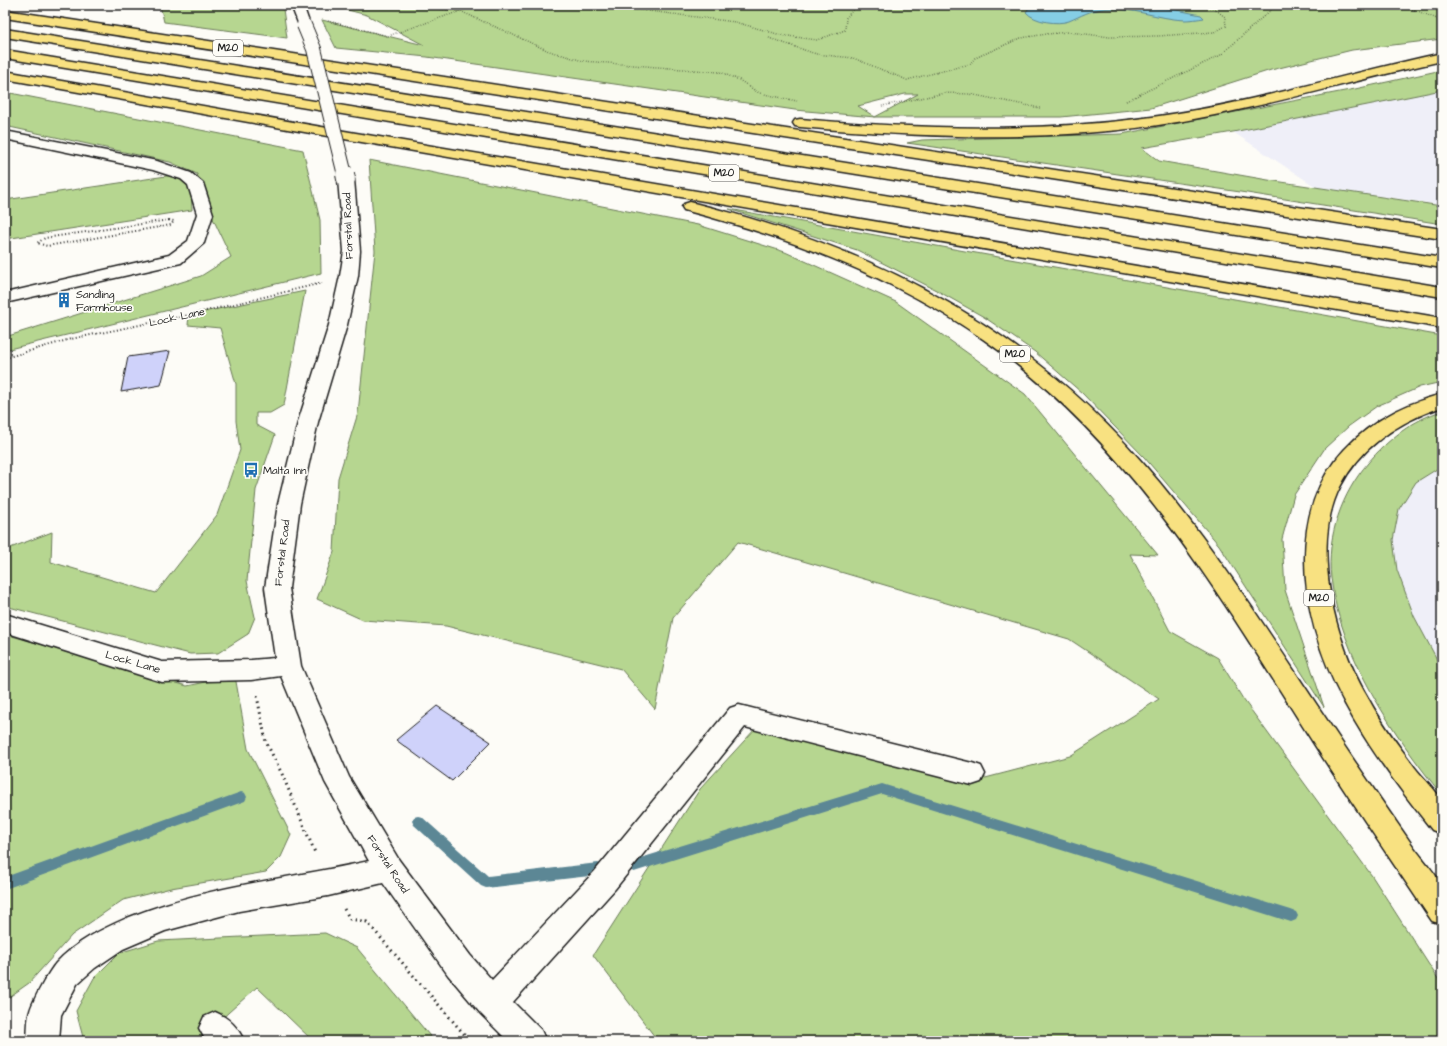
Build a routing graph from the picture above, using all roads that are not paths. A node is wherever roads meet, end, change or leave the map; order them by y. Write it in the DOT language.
graph roads {
  1 [pos="5,14"];
  2 [pos="301,15"];
  3 [pos="5,33"];
  4 [pos="5,54"];
  5 [pos="1442,57"];
  6 [pos="5,75"];
  7 [pos="451,82"];
  8 [pos="5,135"];
  9 [pos="350,136"];
  10 [pos="1442,234"];
  11 [pos="1442,263"];
  12 [pos="1442,292"];
  13 [pos="5,298"];
  14 [pos="1442,323"];
  15 [pos="1442,400"];
  16 [pos="5,623"];
  17 [pos="289,666"];
  18 [pos="972,774"];
  19 [pos="1442,822"];
  20 [pos="388,869"];
  21 [pos="1442,911"];
  22 [pos="492,1004"];
  23 [pos="44,1041"];
  24 [pos="530,1041"];
  1 -- 7 [label="highway, M20"];
  2 -- 17 [label="street, Forstal Road, bridge"];
  3 -- 11 [label="highway, M20"];
  4 -- 12 [label="highway, M20"];
  5 -- 7 [label="highway, M20"];
  6 -- 9 [label="highway, M20"];
  7 -- 10 [label="highway, M20"];
  8 -- 13 [label="street"];
  9 -- 14 [label="highway, M20"];
  9 -- 21 [label="highway, M20"];
  15 -- 19 [label="highway, M20"];
  16 -- 17 [label="street, Lock Lane"];
  17 -- 20 [label="street, Forstal Road"];
  18 -- 22 [label="street"];
  20 -- 22 [label="street, Forstal Road"];
  20 -- 23 [label="street"];
  22 -- 24 [label="street, Forstal Road"];
}
